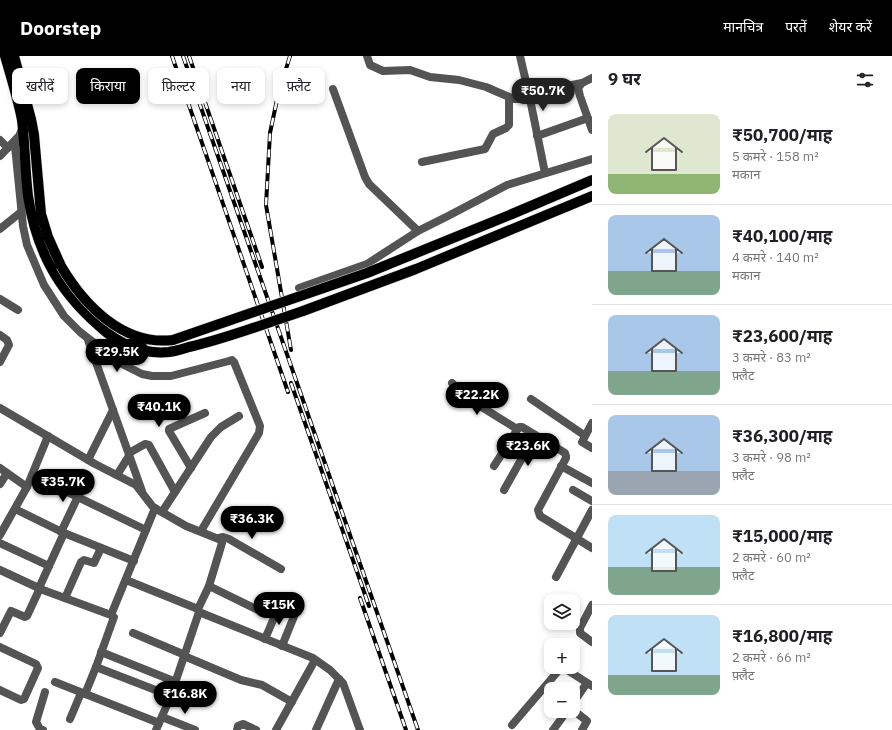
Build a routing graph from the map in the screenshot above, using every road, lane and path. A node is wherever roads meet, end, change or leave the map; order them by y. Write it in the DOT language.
graph roads {
  1 [pos="5,56"];
  2 [pos="14,56"];
  3 [pos="367,56"];
  4 [pos="520,56"];
  5 [pos="592,78"];
  6 [pos="582,82"];
  7 [pos="333,89"];
  8 [pos="510,98"];
  9 [pos="527,99"];
  10 [pos="588,118"];
  11 [pos="592,130"];
  12 [pos="21,133"];
  13 [pos="538,136"];
  14 [pos="0,140"];
  15 [pos="8,148"];
  16 [pos="0,156"];
  17 [pos="592,159"];
  18 [pos="422,162"];
  19 [pos="545,173"];
  20 [pos="592,180"];
  21 [pos="592,196"];
  22 [pos="21,212"];
  23 [pos="0,229"];
  24 [pos="418,231"];
  25 [pos="56,268"];
  26 [pos="299,288"];
  27 [pos="0,299"];
  28 [pos="18,310"];
  29 [pos="0,335"];
  30 [pos="88,339"];
  31 [pos="0,362"];
  32 [pos="452,383"];
  33 [pos="531,399"];
  34 [pos="0,408"];
  35 [pos="113,410"];
  36 [pos="205,413"];
  37 [pos="239,416"];
  38 [pos="592,423"];
  39 [pos="517,429"];
  40 [pos="535,435"];
  41 [pos="48,436"];
  42 [pos="584,436"];
  43 [pos="592,448"];
  44 [pos="129,455"];
  45 [pos="88,460"];
  46 [pos="494,466"];
  47 [pos="561,466"];
  48 [pos="191,468"];
  49 [pos="3,470"];
  50 [pos="32,475"];
  51 [pos="116,475"];
  52 [pos="592,483"];
  53 [pos="0,484"];
  54 [pos="84,484"];
  55 [pos="27,487"];
  56 [pos="504,490"];
  57 [pos="573,490"];
  58 [pos="142,492"];
  59 [pos="175,492"];
  60 [pos="77,498"];
  61 [pos="592,501"];
  62 [pos="15,509"];
  63 [pos="159,510"];
  64 [pos="592,510"];
  65 [pos="146,530"];
  66 [pos="62,532"];
  67 [pos="201,532"];
  68 [pos="0,535"];
  69 [pos="219,538"];
  70 [pos="577,538"];
  71 [pos="0,543"];
  72 [pos="101,548"];
  73 [pos="592,548"];
  74 [pos="134,561"];
  75 [pos="49,566"];
  76 [pos="281,569"];
  77 [pos="1,572"];
  78 [pos="556,577"];
  79 [pos="126,580"];
  80 [pos="209,586"];
  81 [pos="40,588"];
  82 [pos="65,598"];
  83 [pos="592,604"];
  84 [pos="279,606"];
  85 [pos="199,611"];
  86 [pos="264,613"];
  87 [pos="295,614"];
  88 [pos="111,615"];
  89 [pos="0,633"];
  90 [pos="133,633"];
  91 [pos="265,639"];
  92 [pos="592,642"];
  93 [pos="282,646"];
  94 [pos="0,647"];
  95 [pos="101,652"];
  96 [pos="184,656"];
  97 [pos="315,660"];
  98 [pos="96,667"];
  99 [pos="339,679"];
  100 [pos="55,682"];
  101 [pos="176,682"];
  102 [pos="590,684"];
  103 [pos="0,690"];
  104 [pos="45,692"];
  105 [pos="83,693"];
  106 [pos="580,695"];
  107 [pos="171,696"];
  108 [pos="292,702"];
  109 [pos="580,716"];
  110 [pos="562,718"];
  111 [pos="70,719"];
  112 [pos="159,723"];
  113 [pos="512,725"];
  114 [pos="43,730"];
  115 [pos="195,730"];
  116 [pos="237,730"];
  117 [pos="256,730"];
  118 [pos="276,730"];
  119 [pos="316,730"];
  120 [pos="360,730"];
  121 [pos="553,730"];
  122 [pos="582,730"];
  1 -- 12 [label="main road"];
  2 -- 25 [label="main road"];
  3 -- 8 [label="street"];
  4 -- 9 [label="street"];
  5 -- 6 [label="street"];
  6 -- 9 [label="street"];
  6 -- 10 [label="street"];
  7 -- 24 [label="street"];
  8 -- 9 [label="street"];
  8 -- 18 [label="street"];
  9 -- 13 [label="street"];
  10 -- 11 [label="street"];
  10 -- 13 [label="street"];
  12 -- 15 [label="street"];
  12 -- 22 [label="street"];
  12 -- 25 [label="main road"];
  13 -- 19 [label="street"];
  14 -- 15 [label="street"];
  15 -- 16 [label="street"];
  17 -- 19 [label="street"];
  19 -- 24 [label="street"];
  20 -- 25 [label="main road, bridge"];
  21 -- 25 [label="main road, bridge"];
  22 -- 23 [label="street"];
  22 -- 30 [label="street"];
  24 -- 26 [label="street"];
  27 -- 28 [label="street"];
  29 -- 31 [label="street"];
  30 -- 35 [label="street"];
  30 -- 67 [label="street"];
  32 -- 39 [label="street"];
  33 -- 42 [label="street"];
  34 -- 41 [label="street"];
  35 -- 44 [label="street"];
  35 -- 45 [label="street"];
  36 -- 48 [label="street"];
  37 -- 48 [label="street"];
  38 -- 42 [label="street"];
  39 -- 40 [label="street"];
  39 -- 46 [label="street"];
  40 -- 47 [label="street"];
  40 -- 56 [label="street"];
  41 -- 45 [label="street"];
  41 -- 50 [label="street"];
  42 -- 43 [label="street"];
  44 -- 51 [label="street"];
  44 -- 58 [label="street"];
  44 -- 59 [label="street"];
  45 -- 51 [label="street"];
  47 -- 52 [label="street"];
  47 -- 70 [label="street"];
  48 -- 59 [label="street"];
  49 -- 53 [label="street"];
  49 -- 55 [label="street"];
  50 -- 55 [label="street"];
  50 -- 60 [label="street"];
  51 -- 58 [label="street"];
  54 -- 60 [label="street"];
  55 -- 62 [label="street"];
  57 -- 61 [label="street"];
  58 -- 63 [label="street"];
  59 -- 63 [label="street"];
  60 -- 65 [label="street"];
  60 -- 66 [label="street"];
  62 -- 66 [label="street"];
  62 -- 68 [label="street"];
  63 -- 65 [label="street"];
  63 -- 67 [label="street"];
  64 -- 70 [label="street"];
  65 -- 74 [label="street"];
  66 -- 72 [label="street"];
  66 -- 75 [label="street"];
  67 -- 69 [label="street"];
  69 -- 76 [label="street"];
  69 -- 80 [label="street"];
  70 -- 73 [label="street"];
  70 -- 78 [label="street"];
  71 -- 75 [label="street"];
  72 -- 74 [label="street"];
  72 -- 82 [label="street"];
  74 -- 79 [label="street"];
  75 -- 81 [label="street"];
  77 -- 81 [label="street"];
  79 -- 85 [label="street"];
  79 -- 88 [label="street"];
  80 -- 85 [label="street"];
  80 -- 86 [label="street"];
  81 -- 82 [label="street"];
  81 -- 89 [label="street"];
  82 -- 88 [label="street"];
  83 -- 92 [label="street"];
  84 -- 91 [label="street"];
  85 -- 91 [label="street"];
  85 -- 96 [label="street"];
  87 -- 93 [label="street"];
  88 -- 95 [label="street"];
  90 -- 96 [label="street"];
  91 -- 93 [label="street"];
  93 -- 97 [label="street"];
  94 -- 103 [label="street"];
  95 -- 98 [label="street"];
  95 -- 101 [label="street"];
  96 -- 101 [label="street"];
  96 -- 108 [label="street"];
  97 -- 99 [label="street"];
  97 -- 108 [label="street"];
  98 -- 105 [label="street"];
  98 -- 107 [label="street"];
  99 -- 119 [label="street"];
  99 -- 120 [label="street"];
  100 -- 105 [label="street"];
  101 -- 107 [label="street"];
  102 -- 106 [label="street"];
  102 -- 113 [label="street"];
  104 -- 114 [label="street"];
  105 -- 111 [label="street"];
  105 -- 112 [label="street"];
  107 -- 112 [label="street"];
  108 -- 118 [label="street"];
  109 -- 122 [label="street"];
  110 -- 121 [label="street"];
  112 -- 115 [label="street"];
  116 -- 117 [label="street"];
}
